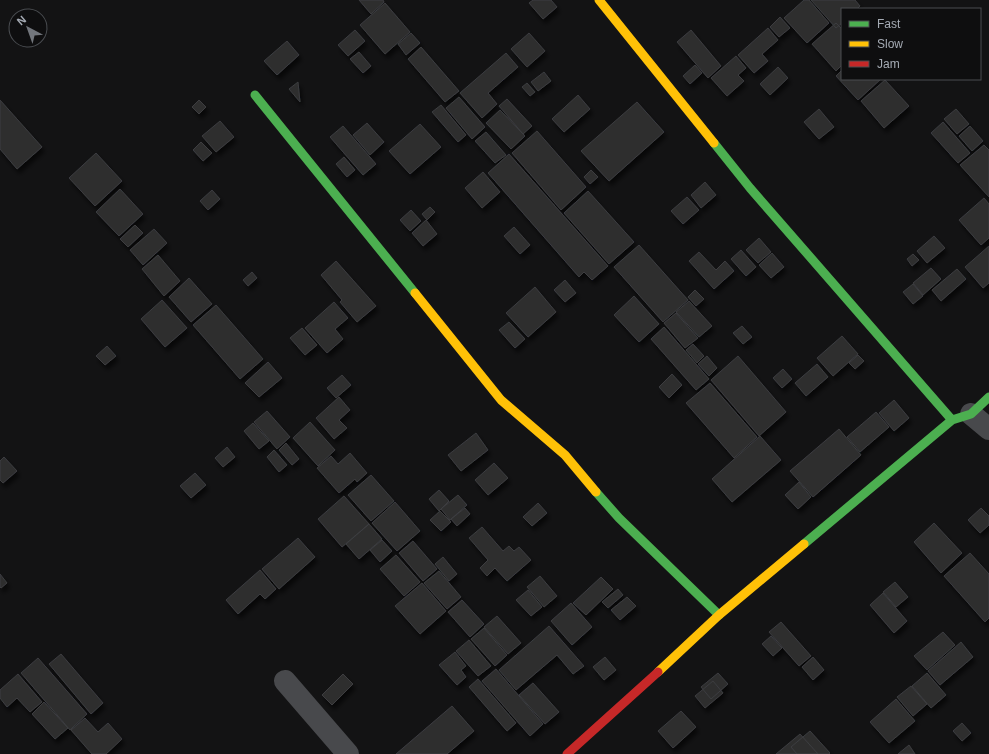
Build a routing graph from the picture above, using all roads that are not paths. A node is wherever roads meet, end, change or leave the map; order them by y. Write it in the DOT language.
graph roads {
  1 [pos="599,0"];
  2 [pos="255,95"];
  3 [pos="989,397"];
  4 [pos="962,417"];
  5 [pos="989,428"];
  6 [pos="719,614"];
  7 [pos="285,681"];
  8 [pos="572,753"];
  9 [pos="348,754"];
  1 -- 4 [label="street"];
  2 -- 6 [label="street"];
  3 -- 4 [label="street"];
  4 -- 5 [label="street"];
  4 -- 6 [label="street"];
  6 -- 8 [label="street"];
  7 -- 9 [label="street"];
}
